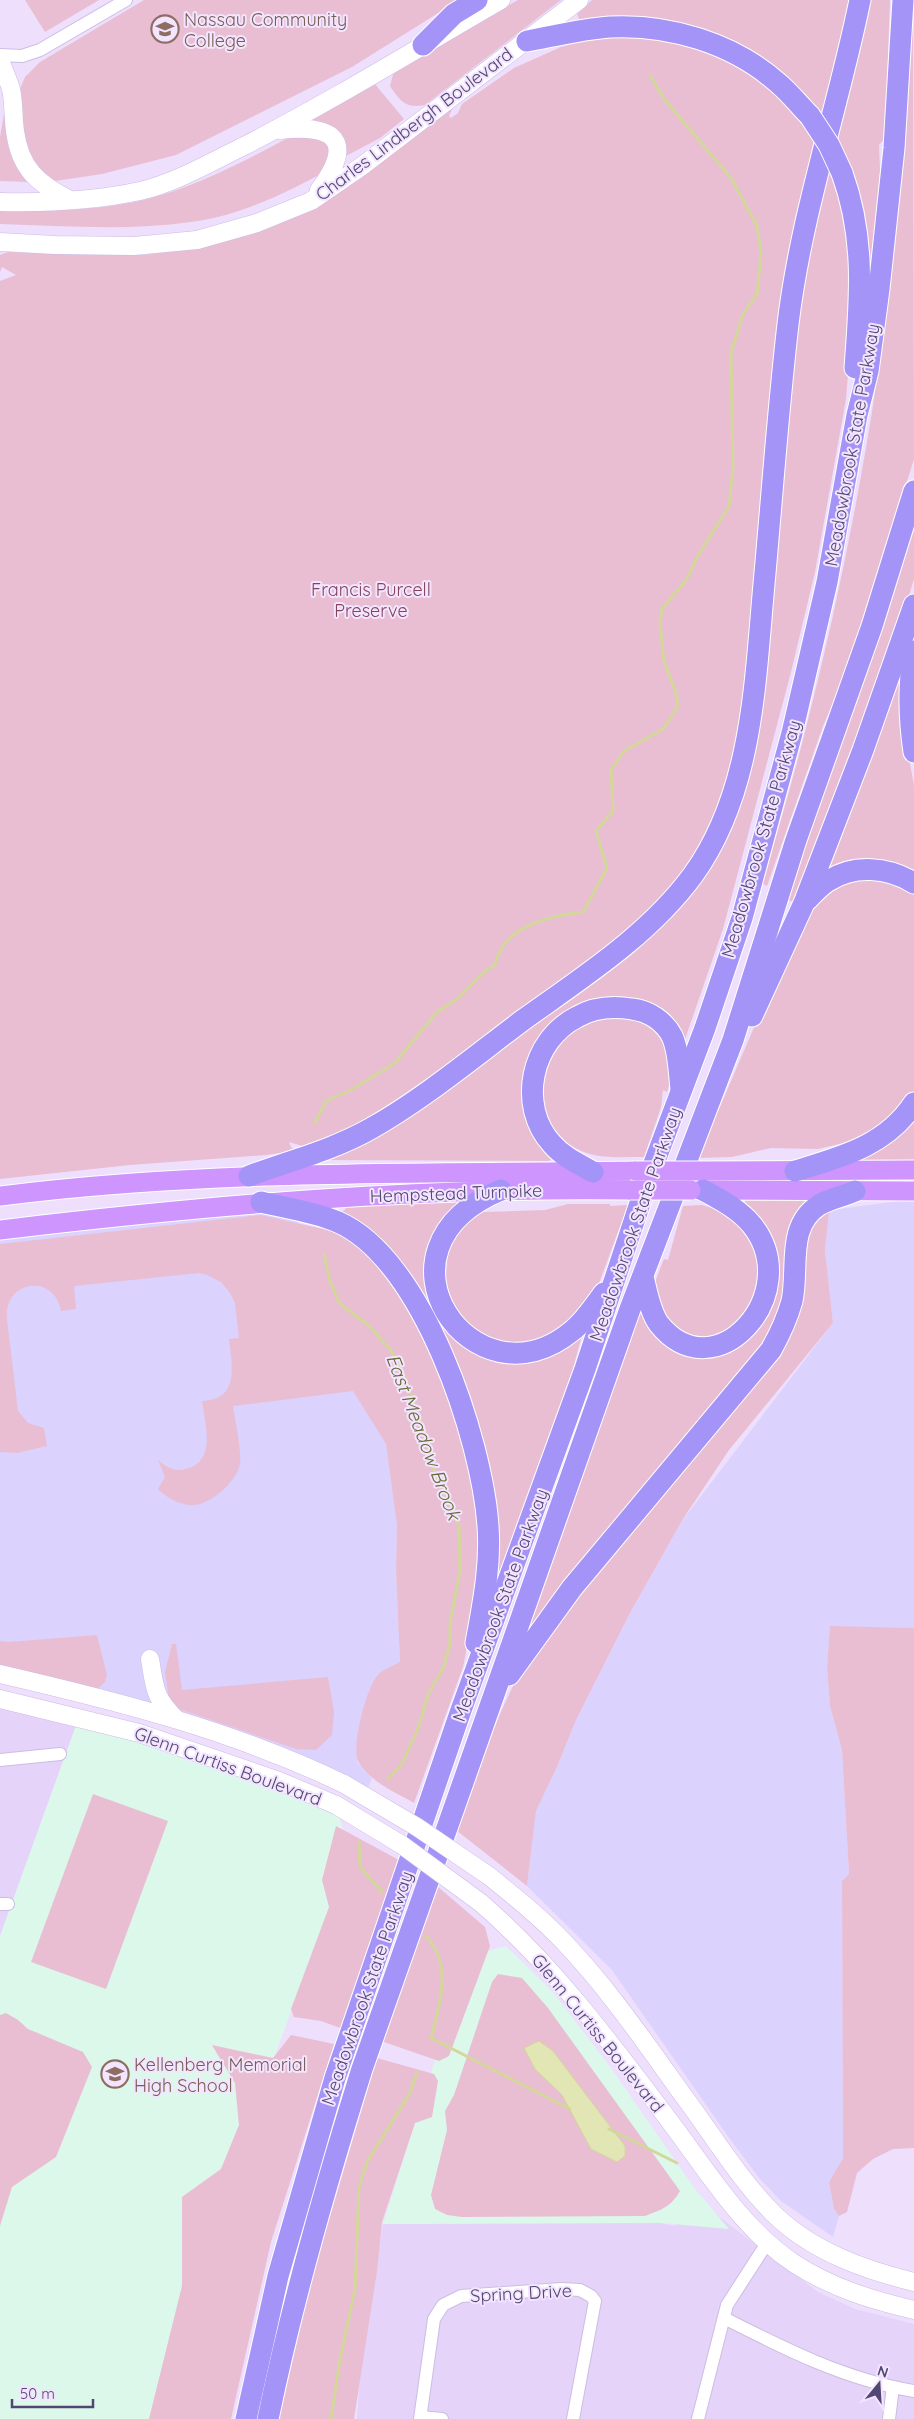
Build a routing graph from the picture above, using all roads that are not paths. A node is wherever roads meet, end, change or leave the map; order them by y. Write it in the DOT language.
graph roads {
  1 [pos="126,0"];
  2 [pos="477,0"];
  3 [pos="501,0"];
  4 [pos="579,0"];
  5 [pos="860,0"];
  6 [pos="903,0"];
  7 [pos="527,41"];
  8 [pos="423,45"];
  9 [pos="0,54"];
  10 [pos="0,59"];
  11 [pos="274,130"];
  12 [pos="71,200"];
  13 [pos="312,201"];
  14 [pos="0,202"];
  15 [pos="0,242"];
  16 [pos="853,441"];
  17 [pos="914,491"];
  18 [pos="914,605"];
  19 [pos="914,651"];
  20 [pos="914,752"];
  21 [pos="914,883"];
  22 [pos="804,903"];
  23 [pos="682,1092"];
  24 [pos="914,1103"];
  25 [pos="693,1145"];
  26 [pos="914,1170"];
  27 [pos="795,1171"];
  28 [pos="593,1172"];
  29 [pos="249,1176"];
  30 [pos="697,1183"];
  31 [pos="501,1190"];
  32 [pos="914,1191"];
  33 [pos="855,1192"];
  34 [pos="0,1196"];
  35 [pos="261,1202"];
  36 [pos="0,1230"];
  37 [pos="616,1277"];
  38 [pos="643,1278"];
  39 [pos="150,1659"];
  40 [pos="0,1674"];
  41 [pos="472,1683"];
  42 [pos="496,1690"];
  43 [pos="0,1699"];
  44 [pos="176,1719"];
  45 [pos="60,1754"];
  46 [pos="277,1754"];
  47 [pos="0,1760"];
  48 [pos="232,1765"];
  49 [pos="767,2243"];
  50 [pos="914,2282"];
  51 [pos="914,2310"];
  52 [pos="724,2318"];
  53 [pos="893,2387"];
  54 [pos="914,2391"];
  55 [pos="420,2418"];
  56 [pos="246,2419"];
  57 [pos="268,2419"];
  58 [pos="442,2419"];
  59 [pos="573,2419"];
  60 [pos="698,2419"];
  61 [pos="889,2419"];
  1 -- 9 [label="street"];
  2 -- 8 [label="highway"];
  3 -- 8 [label="main road"];
  4 -- 7 [label="main road, Charles Lindbergh Boulevard"];
  5 -- 29 [label="highway"];
  6 -- 16 [label="highway, Meadowbrook State Parkway"];
  7 -- 13 [label="main road, Charles Lindbergh Boulevard"];
  7 -- 16 [label="highway, bridge"];
  8 -- 11 [label="main road"];
  10 -- 12 [label="main road"];
  11 -- 12 [label="main road"];
  11 -- 13 [label="main road"];
  12 -- 14 [label="main road"];
  13 -- 15 [label="main road, Charles Lindbergh Boulevard"];
  16 -- 23 [label="highway, Meadowbrook State Parkway"];
  17 -- 25 [label="highway, Meadowbrook State Parkway"];
  18 -- 22 [label="highway"];
  19 -- 20 [label="highway"];
  21 -- 22 [label="highway"];
  22 -- 25 [label="highway"];
  23 -- 28 [label="highway"];
  23 -- 37 [label="highway, Meadowbrook State Parkway"];
  24 -- 27 [label="highway"];
  25 -- 38 [label="highway, Meadowbrook State Parkway"];
  26 -- 27 [label="main road, Hempstead Turnpike"];
  27 -- 30 [label="main road, Hempstead Turnpike"];
  28 -- 29 [label="main road, Hempstead Turnpike"];
  28 -- 30 [label="main road, Hempstead Turnpike, bridge"];
  29 -- 34 [label="main road, Hempstead Turnpike"];
  30 -- 31 [label="main road, Hempstead Turnpike, bridge"];
  30 -- 33 [label="main road, Hempstead Turnpike"];
  30 -- 38 [label="highway"];
  31 -- 35 [label="main road, Hempstead Turnpike"];
  31 -- 37 [label="highway"];
  32 -- 33 [label="main road, Hempstead Turnpike"];
  33 -- 42 [label="highway"];
  35 -- 36 [label="main road, Hempstead Turnpike"];
  35 -- 41 [label="highway"];
  37 -- 41 [label="highway, Meadowbrook State Parkway"];
  38 -- 42 [label="highway, Meadowbrook State Parkway"];
  39 -- 44 [label="main road"];
  40 -- 44 [label="main road, Glenn Curtiss Boulevard"];
  41 -- 56 [label="highway, Meadowbrook State Parkway"];
  42 -- 57 [label="highway, Meadowbrook State Parkway"];
  43 -- 48 [label="main road, Glenn Curtiss Boulevard"];
  44 -- 46 [label="main road, Glenn Curtiss Boulevard"];
  45 -- 47 [label="street"];
  46 -- 48 [label="main road"];
  46 -- 50 [label="main road, Glenn Curtiss Boulevard, bridge"];
  48 -- 49 [label="main road, Glenn Curtiss Boulevard, bridge"];
  49 -- 51 [label="main road, Glenn Curtiss Boulevard"];
  49 -- 52 [label="street"];
  52 -- 53 [label="street"];
  52 -- 60 [label="street"];
  53 -- 54 [label="street"];
  53 -- 61 [label="street"];
  55 -- 58 [label="street"];
  55 -- 59 [label="street, Spring Drive"];
}
